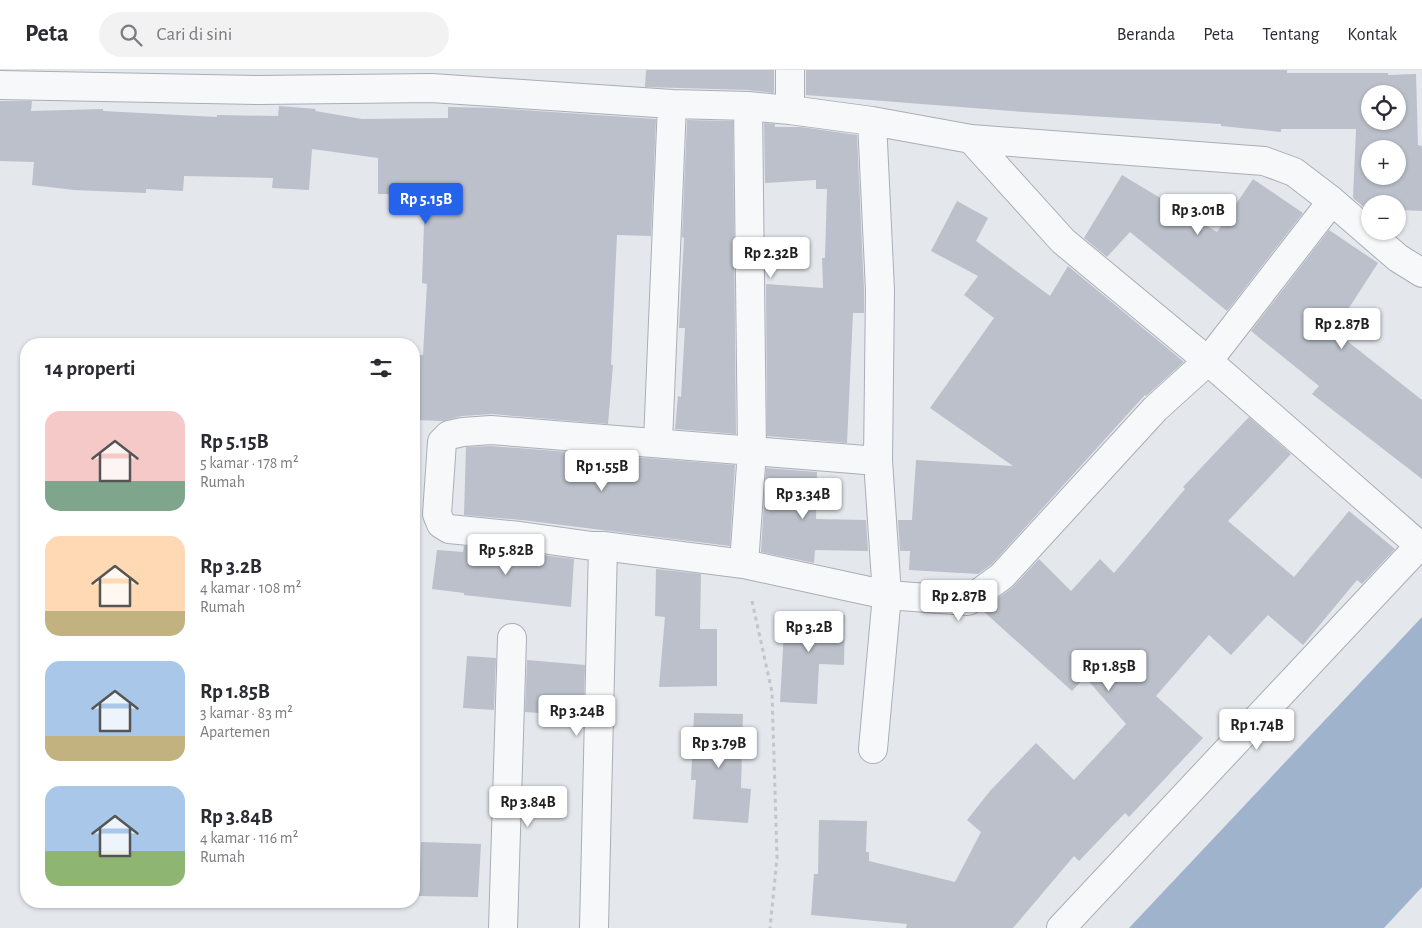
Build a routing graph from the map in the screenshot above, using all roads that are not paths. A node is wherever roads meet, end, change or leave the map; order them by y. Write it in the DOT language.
graph roads {
  1 [pos="790,70"];
  2 [pos="432,79"];
  3 [pos="0,85"];
  4 [pos="672,104"];
  5 [pos="748,106"];
  6 [pos="790,110"];
  7 [pos="872,121"];
  8 [pos="971,140"];
  9 [pos="1332,201"];
  10 [pos="1422,274"];
  11 [pos="1208,361"];
  12 [pos="658,442"];
  13 [pos="752,451"];
  14 [pos="878,461"];
  15 [pos="1421,545"];
  16 [pos="603,546"];
  17 [pos="744,564"];
  18 [pos="887,595"];
  19 [pos="512,638"];
  20 [pos="873,749"];
  21 [pos="503,928"];
  22 [pos="594,928"];
  23 [pos="1061,928"];
  1 -- 6 [label="street"];
  2 -- 3 [label="street"];
  2 -- 4 [label="street"];
  4 -- 5 [label="street"];
  4 -- 12 [label="street"];
  5 -- 6 [label="street"];
  5 -- 13 [label="street"];
  6 -- 7 [label="street"];
  7 -- 8 [label="street"];
  7 -- 14 [label="street"];
  8 -- 9 [label="street"];
  8 -- 11 [label="street"];
  9 -- 10 [label="street"];
  9 -- 11 [label="street"];
  11 -- 15 [label="street"];
  11 -- 18 [label="street"];
  12 -- 13 [label="street"];
  12 -- 16 [label="street"];
  13 -- 14 [label="street"];
  13 -- 17 [label="street"];
  14 -- 18 [label="street"];
  15 -- 23 [label="street"];
  16 -- 17 [label="street"];
  16 -- 22 [label="street"];
  17 -- 18 [label="street"];
  18 -- 20 [label="street"];
  19 -- 21 [label="street"];
}
